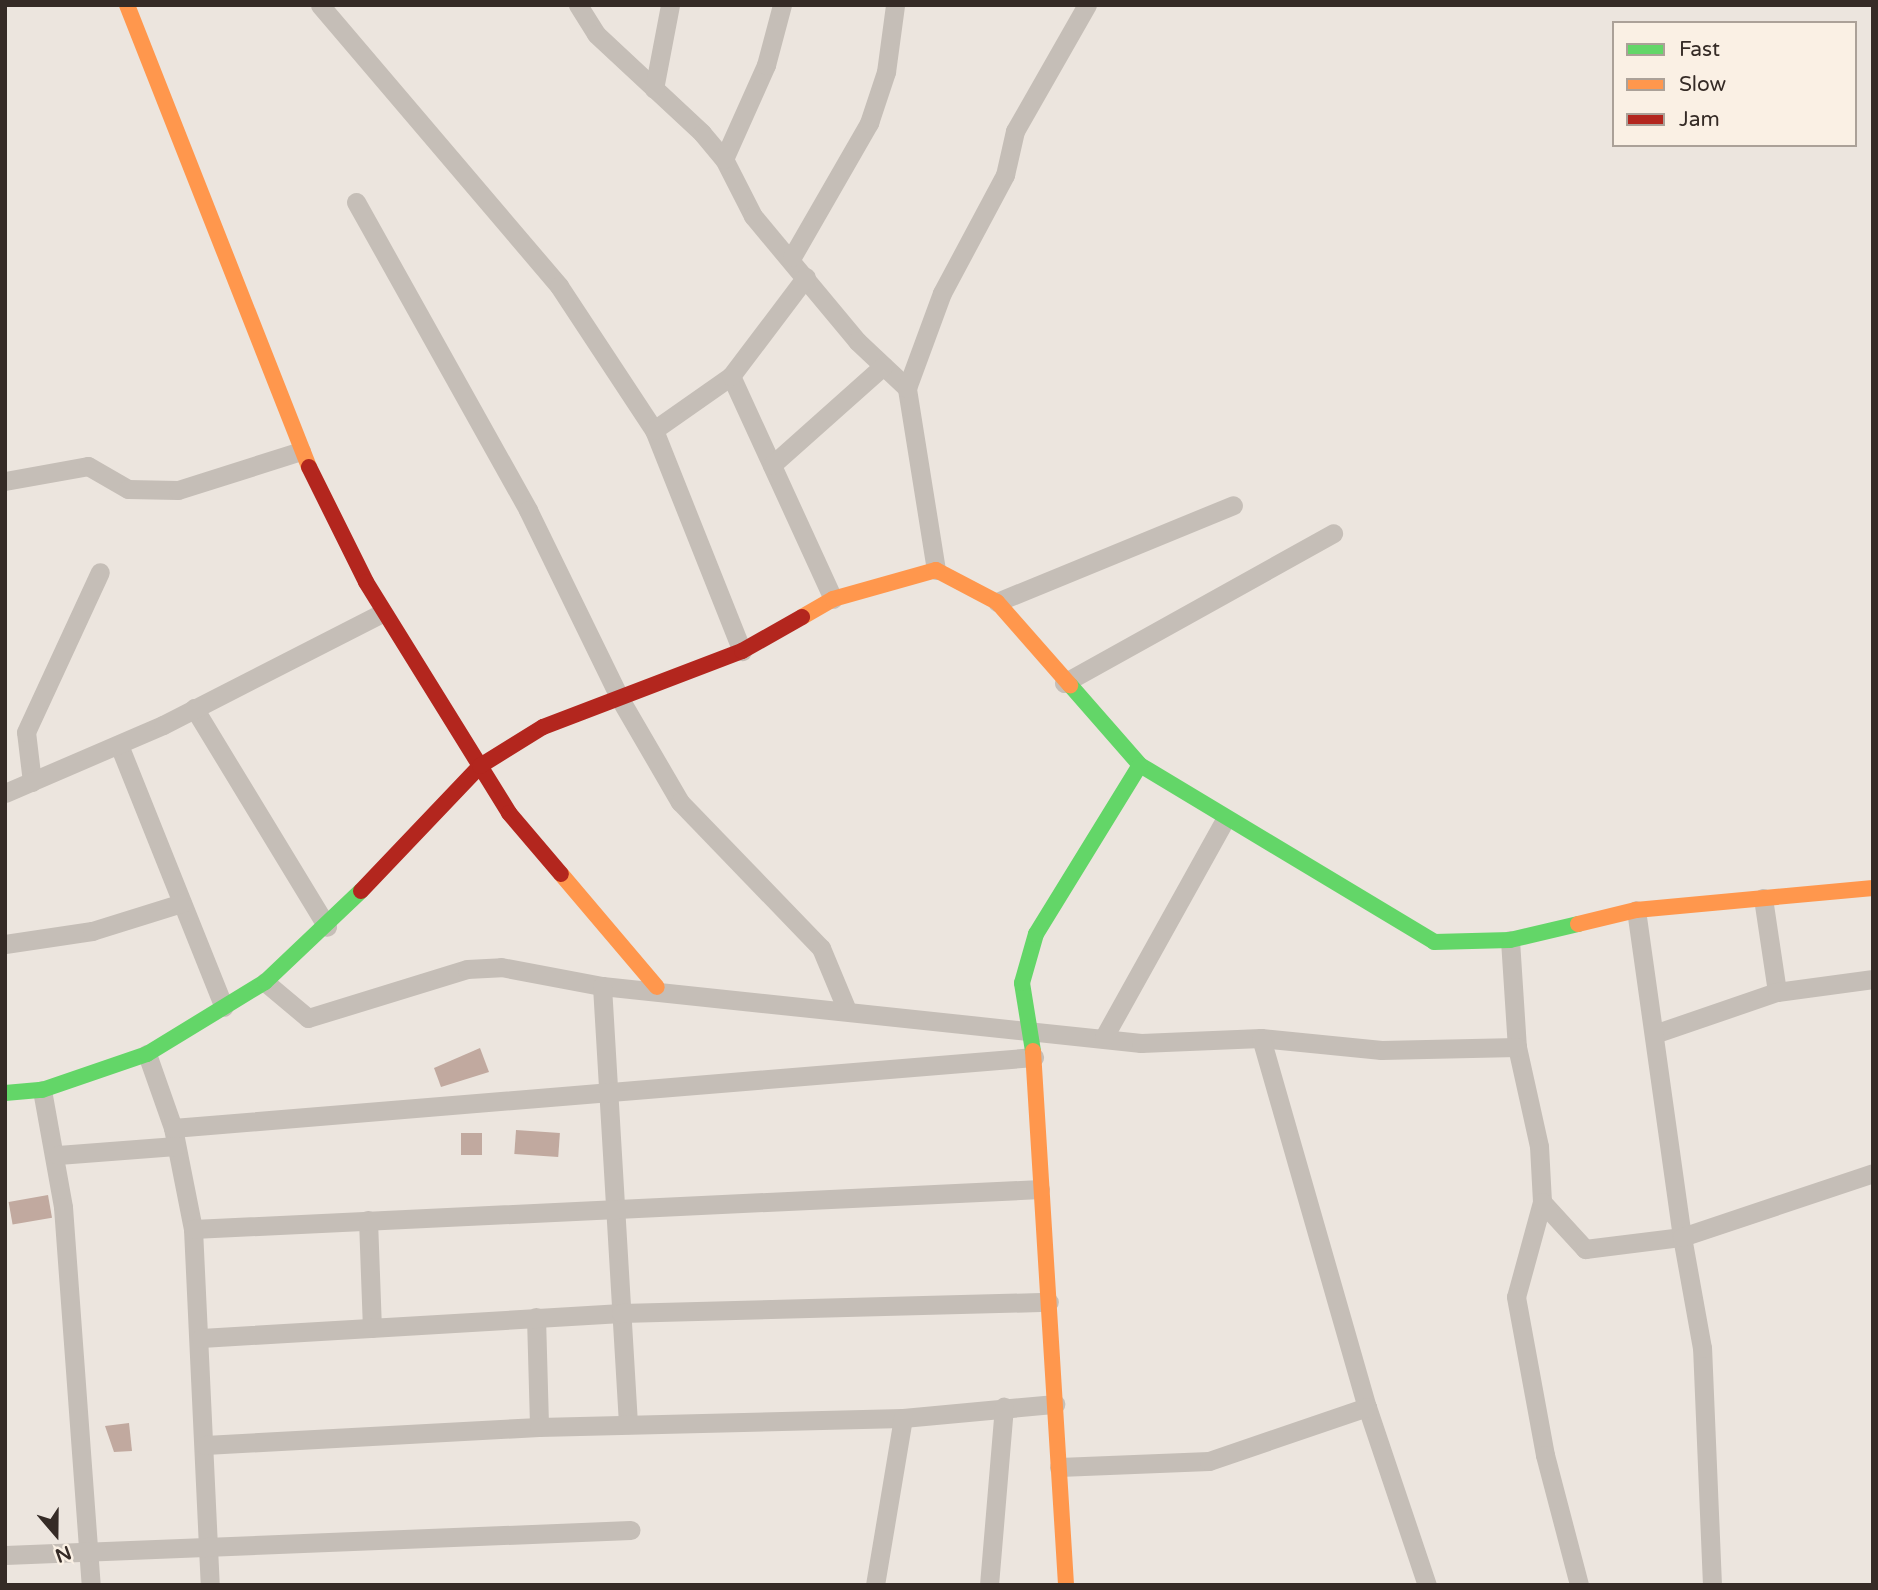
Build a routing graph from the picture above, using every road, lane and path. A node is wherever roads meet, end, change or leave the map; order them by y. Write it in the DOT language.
graph roads {
  1 [pos="127,5"];
  2 [pos="320,5"];
  3 [pos="579,5"];
  4 [pos="670,5"];
  5 [pos="782,5"];
  6 [pos="895,5"];
  7 [pos="1087,5"];
  8 [pos="654,89"];
  9 [pos="724,159"];
  10 [pos="356,202"];
  11 [pos="792,257"];
  12 [pos="806,277"];
  13 [pos="883,366"];
  14 [pos="732,376"];
  15 [pos="907,388"];
  16 [pos="654,430"];
  17 [pos="301,451"];
  18 [pos="772,465"];
  19 [pos="5,481"];
  20 [pos="1233,505"];
  21 [pos="1333,533"];
  22 [pos="936,570"];
  23 [pos="100,572"];
  24 [pos="833,599"];
  25 [pos="997,602"];
  26 [pos="382,613"];
  27 [pos="743,650"];
  28 [pos="1064,684"];
  29 [pos="620,699"];
  30 [pos="194,708"];
  31 [pos="119,745"];
  32 [pos="1140,765"];
  33 [pos="480,766"];
  34 [pos="32,782"];
  35 [pos="5,793"];
  36 [pos="1224,821"];
  37 [pos="1873,888"];
  38 [pos="1763,898"];
  39 [pos="182,903"];
  40 [pos="1636,910"];
  41 [pos="327,927"];
  42 [pos="1510,940"];
  43 [pos="5,944"];
  44 [pos="1873,979"];
  45 [pos="265,982"];
  46 [pos="602,985"];
  47 [pos="657,988"];
  48 [pos="1777,992"];
  49 [pos="224,1007"];
  50 [pos="846,1008"];
  51 [pos="1030,1031"];
  52 [pos="1657,1033"];
  53 [pos="1104,1037"];
  54 [pos="1261,1038"];
  55 [pos="1517,1047"];
  56 [pos="147,1054"];
  57 [pos="1034,1058"];
  58 [pos="42,1090"];
  59 [pos="5,1093"];
  60 [pos="610,1095"];
  61 [pos="174,1137"];
  62 [pos="58,1155"];
  63 [pos="1873,1173"];
  64 [pos="1040,1189"];
  65 [pos="1542,1202"];
  66 [pos="615,1208"];
  67 [pos="368,1220"];
  68 [pos="193,1229"];
  69 [pos="1682,1237"];
  70 [pos="1049,1302"];
  71 [pos="621,1313"];
  72 [pos="536,1317"];
  73 [pos="372,1328"];
  74 [pos="201,1338"];
  75 [pos="1055,1404"];
  76 [pos="1004,1407"];
  77 [pos="1367,1407"];
  78 [pos="903,1418"];
  79 [pos="628,1424"];
  80 [pos="539,1427"];
  81 [pos="205,1445"];
  82 [pos="1059,1467"];
  83 [pos="631,1530"];
  84 [pos="210,1545"];
  85 [pos="88,1550"];
  86 [pos="5,1555"];
  87 [pos="91,1585"];
  88 [pos="210,1585"];
  89 [pos="875,1585"];
  90 [pos="989,1585"];
  91 [pos="1066,1585"];
  92 [pos="1427,1585"];
  93 [pos="1579,1585"];
  94 [pos="1712,1585"];
  1 -- 17 [label="street"];
  2 -- 16 [label="street"];
  3 -- 8 [label="street"];
  4 -- 8 [label="street"];
  5 -- 9 [label="street"];
  6 -- 11 [label="street"];
  7 -- 15 [label="street"];
  8 -- 9 [label="street"];
  9 -- 11 [label="street"];
  10 -- 29 [label="street"];
  11 -- 12 [label="street"];
  12 -- 13 [label="street"];
  12 -- 14 [label="street"];
  13 -- 15 [label="street"];
  13 -- 18 [label="street"];
  14 -- 16 [label="street"];
  14 -- 18 [label="street"];
  15 -- 22 [label="street"];
  16 -- 27 [label="street"];
  17 -- 19 [label="street"];
  17 -- 26 [label="street"];
  18 -- 24 [label="street"];
  20 -- 25 [label="street"];
  21 -- 28 [label="street"];
  22 -- 24 [label="street"];
  22 -- 25 [label="street"];
  23 -- 34 [label="street"];
  24 -- 27 [label="street"];
  25 -- 28 [label="street"];
  26 -- 30 [label="street"];
  26 -- 33 [label="street"];
  27 -- 29 [label="street"];
  28 -- 32 [label="street"];
  29 -- 33 [label="street"];
  29 -- 50 [label="street"];
  30 -- 31 [label="street"];
  30 -- 41 [label="street"];
  31 -- 34 [label="street"];
  31 -- 39 [label="street"];
  32 -- 36 [label="street"];
  32 -- 51 [label="street"];
  33 -- 41 [label="street"];
  33 -- 47 [label="street"];
  34 -- 35 [label="street"];
  36 -- 42 [label="street"];
  36 -- 53 [label="street"];
  37 -- 38 [label="street"];
  38 -- 40 [label="street"];
  38 -- 48 [label="street"];
  39 -- 43 [label="street"];
  39 -- 49 [label="street"];
  40 -- 42 [label="street"];
  40 -- 52 [label="street"];
  41 -- 45 [label="street"];
  42 -- 55 [label="street"];
  44 -- 48 [label="street"];
  45 -- 46 [label="street"];
  45 -- 49 [label="street"];
  46 -- 47 [label="street"];
  46 -- 60 [label="street"];
  47 -- 50 [label="street"];
  48 -- 52 [label="street"];
  49 -- 56 [label="street"];
  50 -- 51 [label="street"];
  51 -- 53 [label="street"];
  51 -- 57 [label="street"];
  52 -- 69 [label="street"];
  53 -- 54 [label="street"];
  54 -- 55 [label="street"];
  54 -- 77 [label="street"];
  55 -- 65 [label="street"];
  56 -- 58 [label="street"];
  56 -- 61 [label="street"];
  57 -- 60 [label="street"];
  57 -- 64 [label="street"];
  58 -- 59 [label="street"];
  58 -- 62 [label="street"];
  60 -- 61 [label="street"];
  60 -- 66 [label="street"];
  61 -- 62 [label="street"];
  61 -- 68 [label="street"];
  62 -- 85 [label="street"];
  63 -- 69 [label="street"];
  64 -- 66 [label="street"];
  64 -- 70 [label="street"];
  65 -- 69 [label="street"];
  65 -- 93 [label="street"];
  66 -- 67 [label="street"];
  66 -- 71 [label="street"];
  67 -- 68 [label="street"];
  67 -- 73 [label="street"];
  68 -- 74 [label="street"];
  69 -- 94 [label="street"];
  70 -- 71 [label="street"];
  70 -- 75 [label="street"];
  71 -- 72 [label="street"];
  71 -- 79 [label="street"];
  72 -- 73 [label="street"];
  72 -- 80 [label="street"];
  73 -- 74 [label="street"];
  74 -- 81 [label="street"];
  75 -- 76 [label="street"];
  75 -- 82 [label="street"];
  76 -- 78 [label="street"];
  76 -- 90 [label="street"];
  77 -- 82 [label="street"];
  77 -- 92 [label="street"];
  78 -- 79 [label="street"];
  78 -- 89 [label="street"];
  79 -- 80 [label="street"];
  80 -- 81 [label="street"];
  81 -- 84 [label="street"];
  82 -- 91 [label="street"];
  83 -- 84 [label="street"];
  84 -- 85 [label="street"];
  84 -- 88 [label="street"];
  85 -- 86 [label="street"];
  85 -- 87 [label="street"];
}
